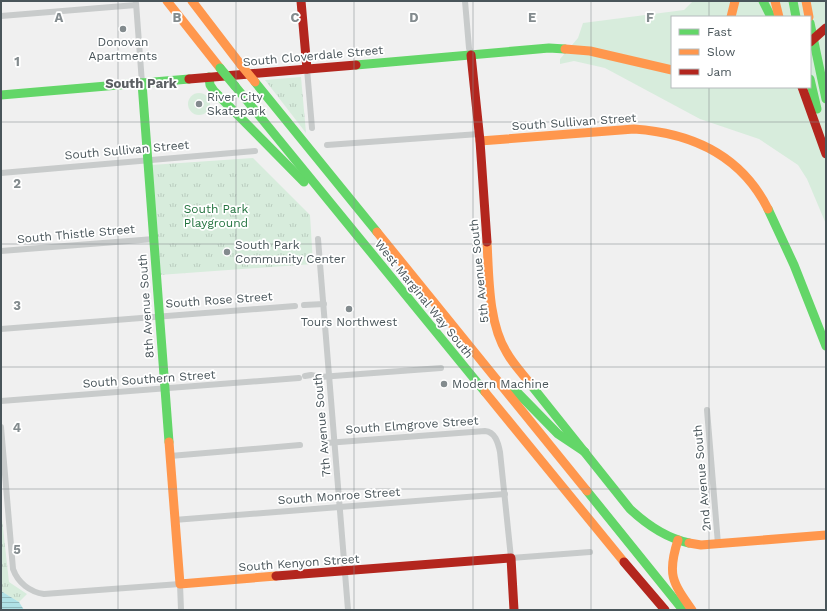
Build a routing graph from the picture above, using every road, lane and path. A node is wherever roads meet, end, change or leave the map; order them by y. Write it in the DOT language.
graph roads {
  1 [pos="167,1"];
  2 [pos="192,1"];
  3 [pos="301,1"];
  4 [pos="465,1"];
  5 [pos="735,1"];
  6 [pos="763,1"];
  7 [pos="775,1"];
  8 [pos="793,1"];
  9 [pos="806,1"];
  10 [pos="136,3"];
  11 [pos="1,16"];
  12 [pos="731,16"];
  13 [pos="770,16"];
  14 [pos="779,16"];
  15 [pos="796,16"];
  16 [pos="809,16"];
  17 [pos="811,28"];
  18 [pos="826,28"];
  19 [pos="811,41"];
  20 [pos="471,55"];
  21 [pos="626,59"];
  22 [pos="307,69"];
  23 [pos="671,70"];
  24 [pos="671,75"];
  25 [pos="210,77"];
  26 [pos="142,83"];
  27 [pos="811,83"];
  28 [pos="802,88"];
  29 [pos="1,94"];
  30 [pos="826,99"];
  31 [pos="312,128"];
  32 [pos="479,138"];
  33 [pos="327,145"];
  34 [pos="826,147"];
  35 [pos="255,151"];
  36 [pos="826,154"];
  37 [pos="148,160"];
  38 [pos="1,172"];
  39 [pos="351,229"];
  40 [pos="154,239"];
  41 [pos="318,239"];
  42 [pos="1,251"];
  43 [pos="434,302"];
  44 [pos="324,304"];
  45 [pos="304,305"];
  46 [pos="295,306"];
  47 [pos="159,316"];
  48 [pos="1,329"];
  49 [pos="826,346"];
  50 [pos="441,368"];
  51 [pos="330,376"];
  52 [pos="164,389"];
  53 [pos="1,401"];
  54 [pos="707,410"];
  55 [pos="1,427"];
  56 [pos="1,439"];
  57 [pos="336,442"];
  58 [pos="326,443"];
  59 [pos="300,445"];
  60 [pos="585,452"];
  61 [pos="170,456"];
  62 [pos="3,465"];
  63 [pos="505,494"];
  64 [pos="340,506"];
  65 [pos="174,520"];
  66 [pos="826,535"];
  67 [pos="678,540"];
  68 [pos="718,544"];
  69 [pos="590,552"];
  70 [pos="510,558"];
  71 [pos="345,572"];
  72 [pos="180,584"];
  73 [pos="181,610"];
  74 [pos="348,610"];
  75 [pos="514,610"];
  76 [pos="665,610"];
  77 [pos="683,610"];
  78 [pos="692,610"];
  1 -- 39 [label="main road, West Marginal Way South, bridge"];
  2 -- 43 [label="main road, West Marginal Way South, bridge"];
  3 -- 22 [label="main road"];
  4 -- 20 [label="street, 5th Avenue South"];
  5 -- 12 [label="main road"];
  6 -- 13 [label="main road"];
  7 -- 14 [label="main road"];
  8 -- 15 [label="main road"];
  9 -- 16 [label="main road"];
  10 -- 11 [label="street"];
  10 -- 26 [label="street, 8th Avenue South"];
  17 -- 30 [label="main road"];
  18 -- 19 [label="main road, bridge"];
  20 -- 21 [label="main road, South Cloverdale Street"];
  20 -- 22 [label="main road, South Cloverdale Street"];
  20 -- 32 [label="main road, 5th Avenue South"];
  21 -- 23 [label="main road, South Cloverdale Street"];
  21 -- 24 [label="main road, South Cloverdale Street"];
  22 -- 25 [label="main road, South Cloverdale Street"];
  22 -- 31 [label="street"];
  25 -- 26 [label="main road, South Cloverdale Street"];
  25 -- 39 [label="main road"];
  26 -- 29 [label="main road, South Cloverdale Street"];
  26 -- 37 [label="main road, 8th Avenue South"];
  27 -- 34 [label="main road"];
  28 -- 36 [label="main road"];
  32 -- 33 [label="street, South Sullivan Street"];
  32 -- 49 [label="main road, South Sullivan Street"];
  32 -- 60 [label="main road, 5th Avenue South"];
  35 -- 37 [label="street, South Sullivan Street"];
  37 -- 38 [label="street, South Sullivan Street"];
  37 -- 40 [label="main road, 8th Avenue South"];
  39 -- 76 [label="main road, West Marginal Way South"];
  40 -- 42 [label="street, South Thistle Street"];
  40 -- 47 [label="main road, 8th Avenue South"];
  41 -- 44 [label="street, 7th Avenue South"];
  43 -- 60 [label="main road"];
  43 -- 77 [label="main road, West Marginal Way South"];
  44 -- 45 [label="street"];
  44 -- 51 [label="street, 7th Avenue South"];
  46 -- 47 [label="street, South Rose Street"];
  47 -- 48 [label="street, South Rose Street"];
  47 -- 52 [label="main road, 8th Avenue South"];
  50 -- 51 [label="street, South Southern Street"];
  51 -- 52 [label="street, South Southern Street"];
  51 -- 57 [label="street, 7th Avenue South"];
  52 -- 53 [label="street, South Southern Street"];
  52 -- 61 [label="main road, 8th Avenue South"];
  54 -- 68 [label="street, 2nd Avenue South"];
  55 -- 56 [label="street"];
  56 -- 62 [label="street"];
  57 -- 58 [label="street, South Elmgrove Street"];
  57 -- 63 [label="street, South Elmgrove Street"];
  57 -- 64 [label="street, 7th Avenue South"];
  59 -- 61 [label="street"];
  60 -- 67 [label="main road, 5th Avenue South"];
  61 -- 65 [label="main road, 8th Avenue South"];
  62 -- 72 [label="street, South Kenyon Street"];
  63 -- 64 [label="street, South Monroe Street"];
  63 -- 70 [label="street"];
  64 -- 65 [label="street, South Monroe Street"];
  64 -- 71 [label="street, 7th Avenue South"];
  65 -- 72 [label="main road, 8th Avenue South"];
  66 -- 68 [label="main road"];
  67 -- 68 [label="main road"];
  67 -- 78 [label="main road"];
  69 -- 70 [label="street, South Kenyon Street"];
  70 -- 71 [label="main road, South Kenyon Street"];
  70 -- 75 [label="main road"];
  71 -- 72 [label="main road, South Kenyon Street"];
  71 -- 74 [label="street, 7th Avenue South"];
  72 -- 73 [label="street, 8th Avenue South"];
}
